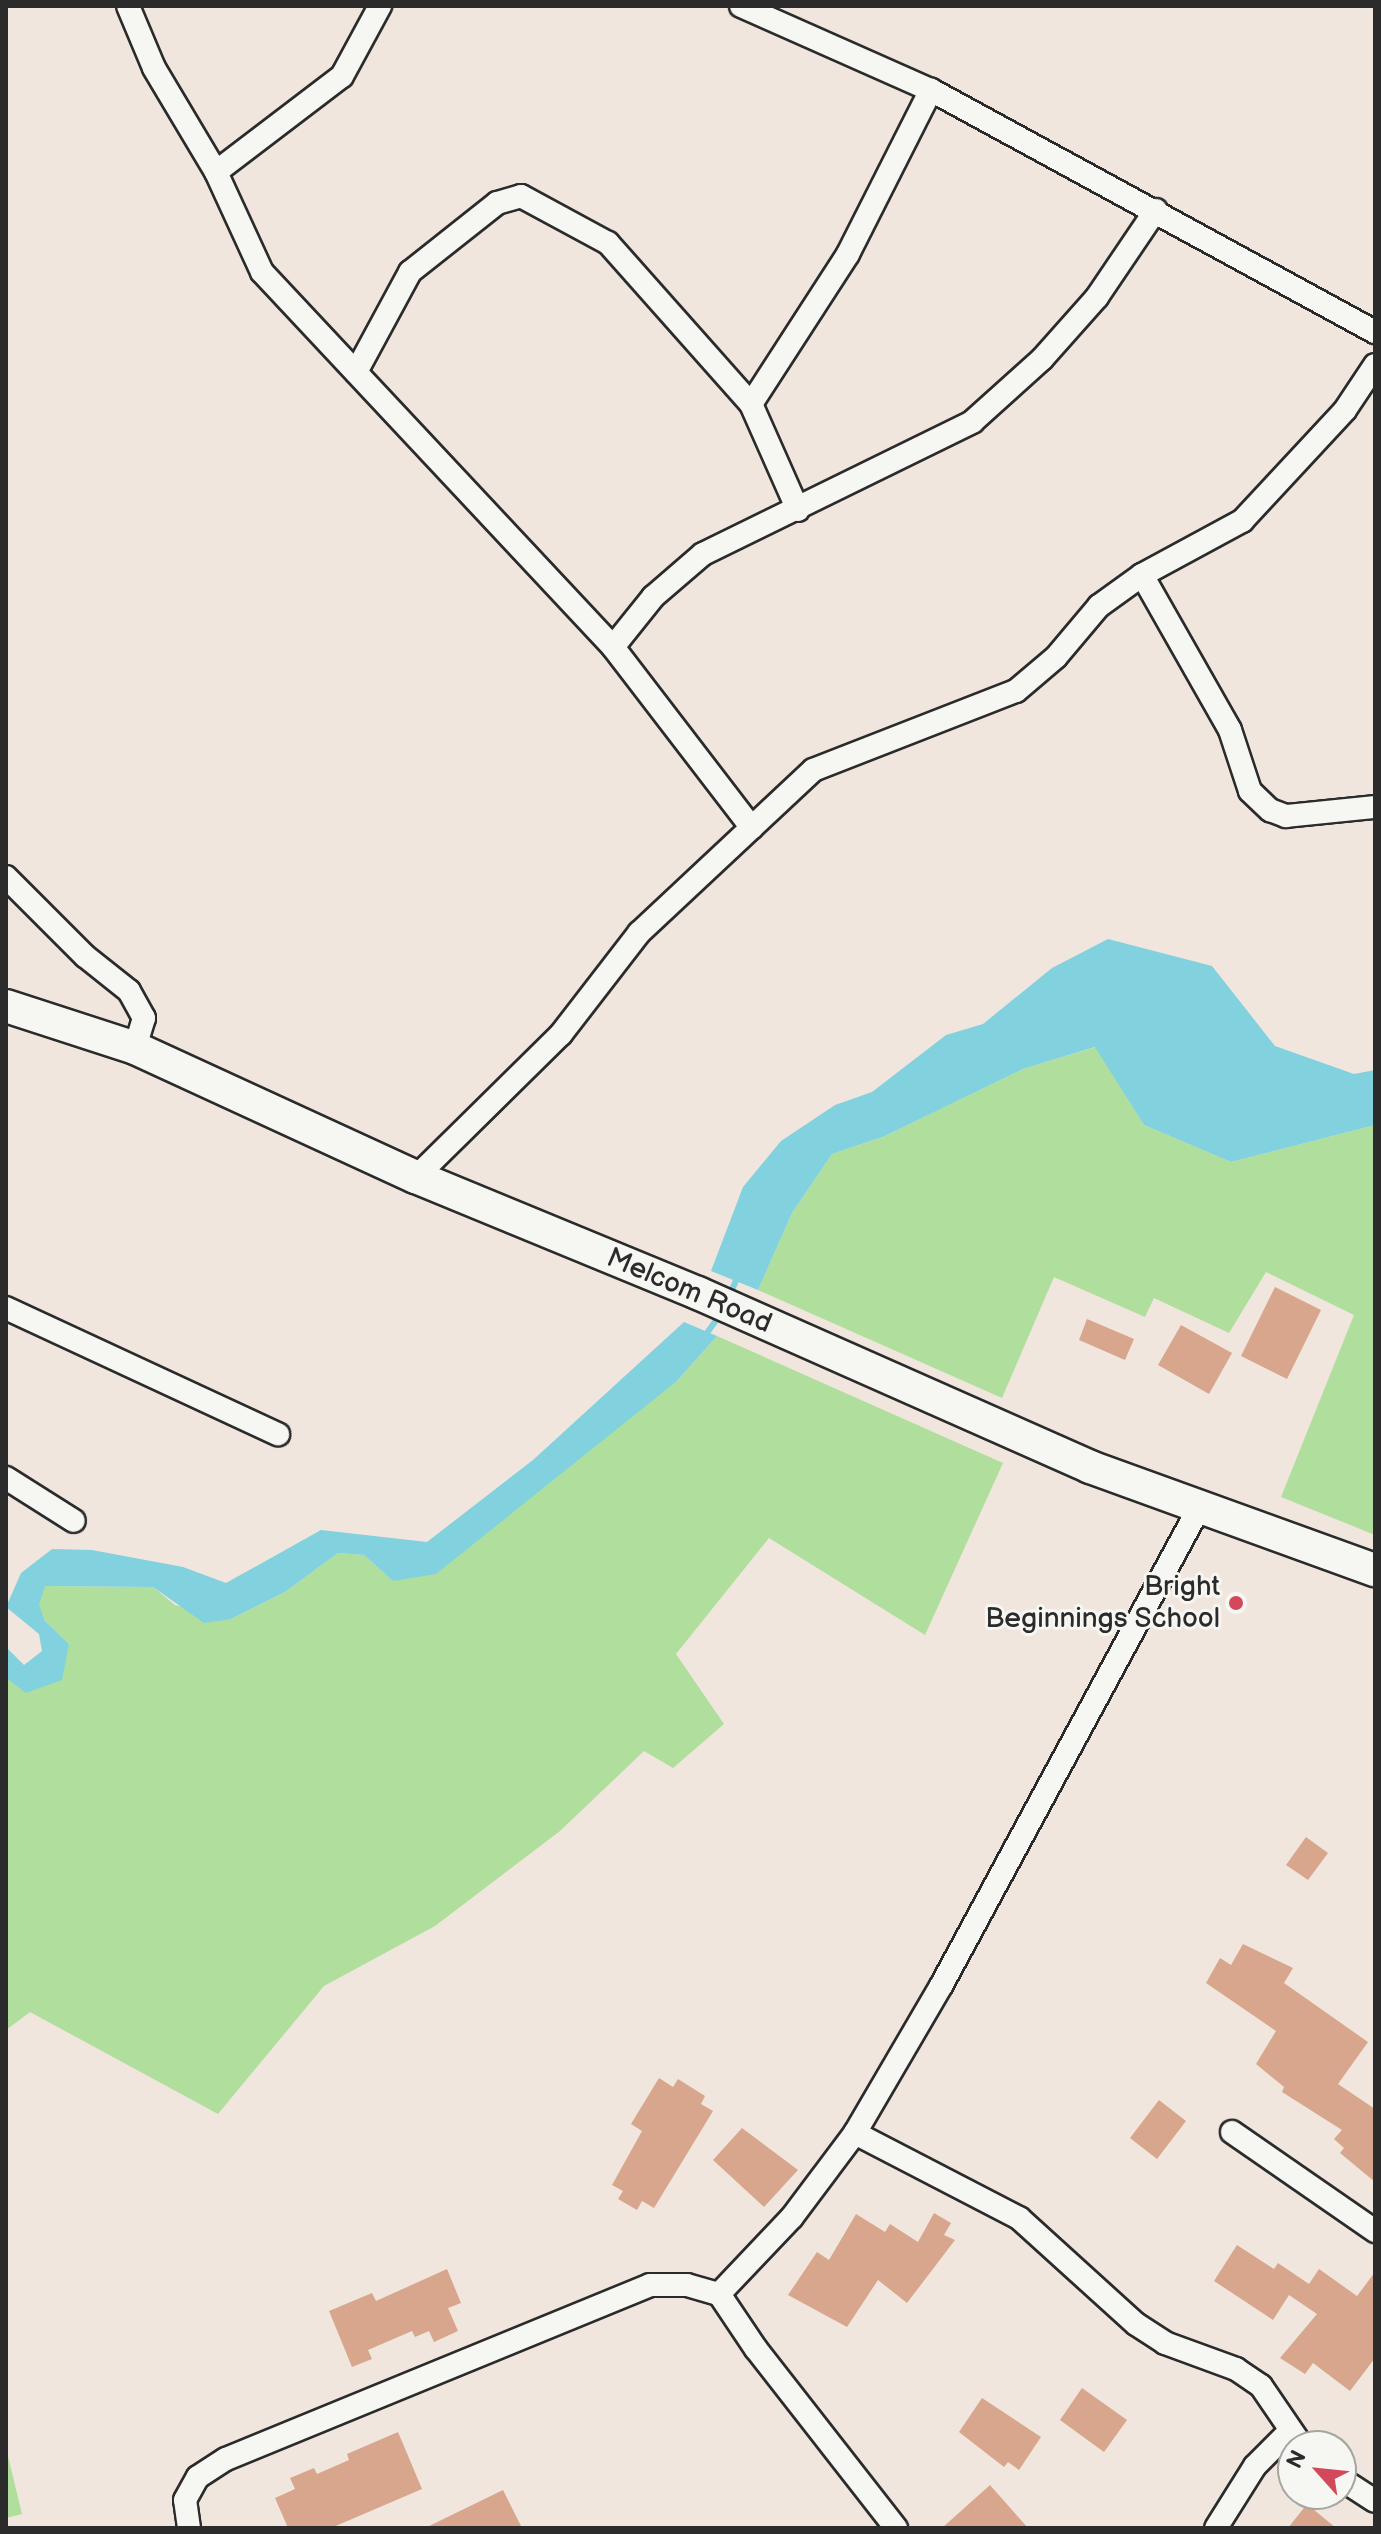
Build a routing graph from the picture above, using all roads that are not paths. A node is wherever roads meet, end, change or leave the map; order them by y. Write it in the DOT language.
graph roads {
  1 [pos="128,6"];
  2 [pos="380,6"];
  3 [pos="741,6"];
  4 [pos="931,90"];
  5 [pos="216,172"];
  6 [pos="1156,210"];
  7 [pos="1375,332"];
  8 [pos="1375,365"];
  9 [pos="356,372"];
  10 [pos="751,404"];
  11 [pos="798,510"];
  12 [pos="1142,575"];
  13 [pos="613,647"];
  14 [pos="1375,807"];
  15 [pos="752,828"];
  16 [pos="6,877"];
  17 [pos="6,1006"];
  18 [pos="135,1048"];
  19 [pos="416,1177"];
  20 [pos="6,1308"];
  21 [pos="278,1434"];
  22 [pos="6,1478"];
  23 [pos="1199,1508"];
  24 [pos="74,1521"];
  25 [pos="1375,1570"];
  26 [pos="1232,2132"];
  27 [pos="855,2133"];
  28 [pos="1375,2231"];
  29 [pos="719,2294"];
  30 [pos="1291,2430"];
  31 [pos="1277,2451"];
  32 [pos="1357,2489"];
  33 [pos="1375,2501"];
  34 [pos="189,2528"];
  35 [pos="896,2528"];
  36 [pos="1216,2528"];
  1 -- 5 [label="street"];
  2 -- 5 [label="street"];
  3 -- 4 [label="street"];
  4 -- 6 [label="street"];
  4 -- 10 [label="street"];
  5 -- 9 [label="street"];
  6 -- 7 [label="street"];
  6 -- 11 [label="street"];
  8 -- 12 [label="street"];
  9 -- 10 [label="street"];
  9 -- 13 [label="street"];
  10 -- 11 [label="street"];
  11 -- 13 [label="street"];
  12 -- 14 [label="street"];
  12 -- 15 [label="street"];
  13 -- 15 [label="street"];
  15 -- 19 [label="street"];
  16 -- 18 [label="street"];
  17 -- 18 [label="main road, Melcom Road"];
  18 -- 19 [label="main road, Melcom Road"];
  19 -- 23 [label="main road, Melcom Road"];
  20 -- 21 [label="street"];
  22 -- 24 [label="street"];
  23 -- 25 [label="main road, Melcom Road"];
  23 -- 27 [label="street"];
  26 -- 28 [label="street"];
  27 -- 29 [label="street"];
  27 -- 30 [label="street"];
  29 -- 34 [label="street"];
  29 -- 35 [label="street"];
  31 -- 36 [label="street"];
  32 -- 33 [label="street"];
}
